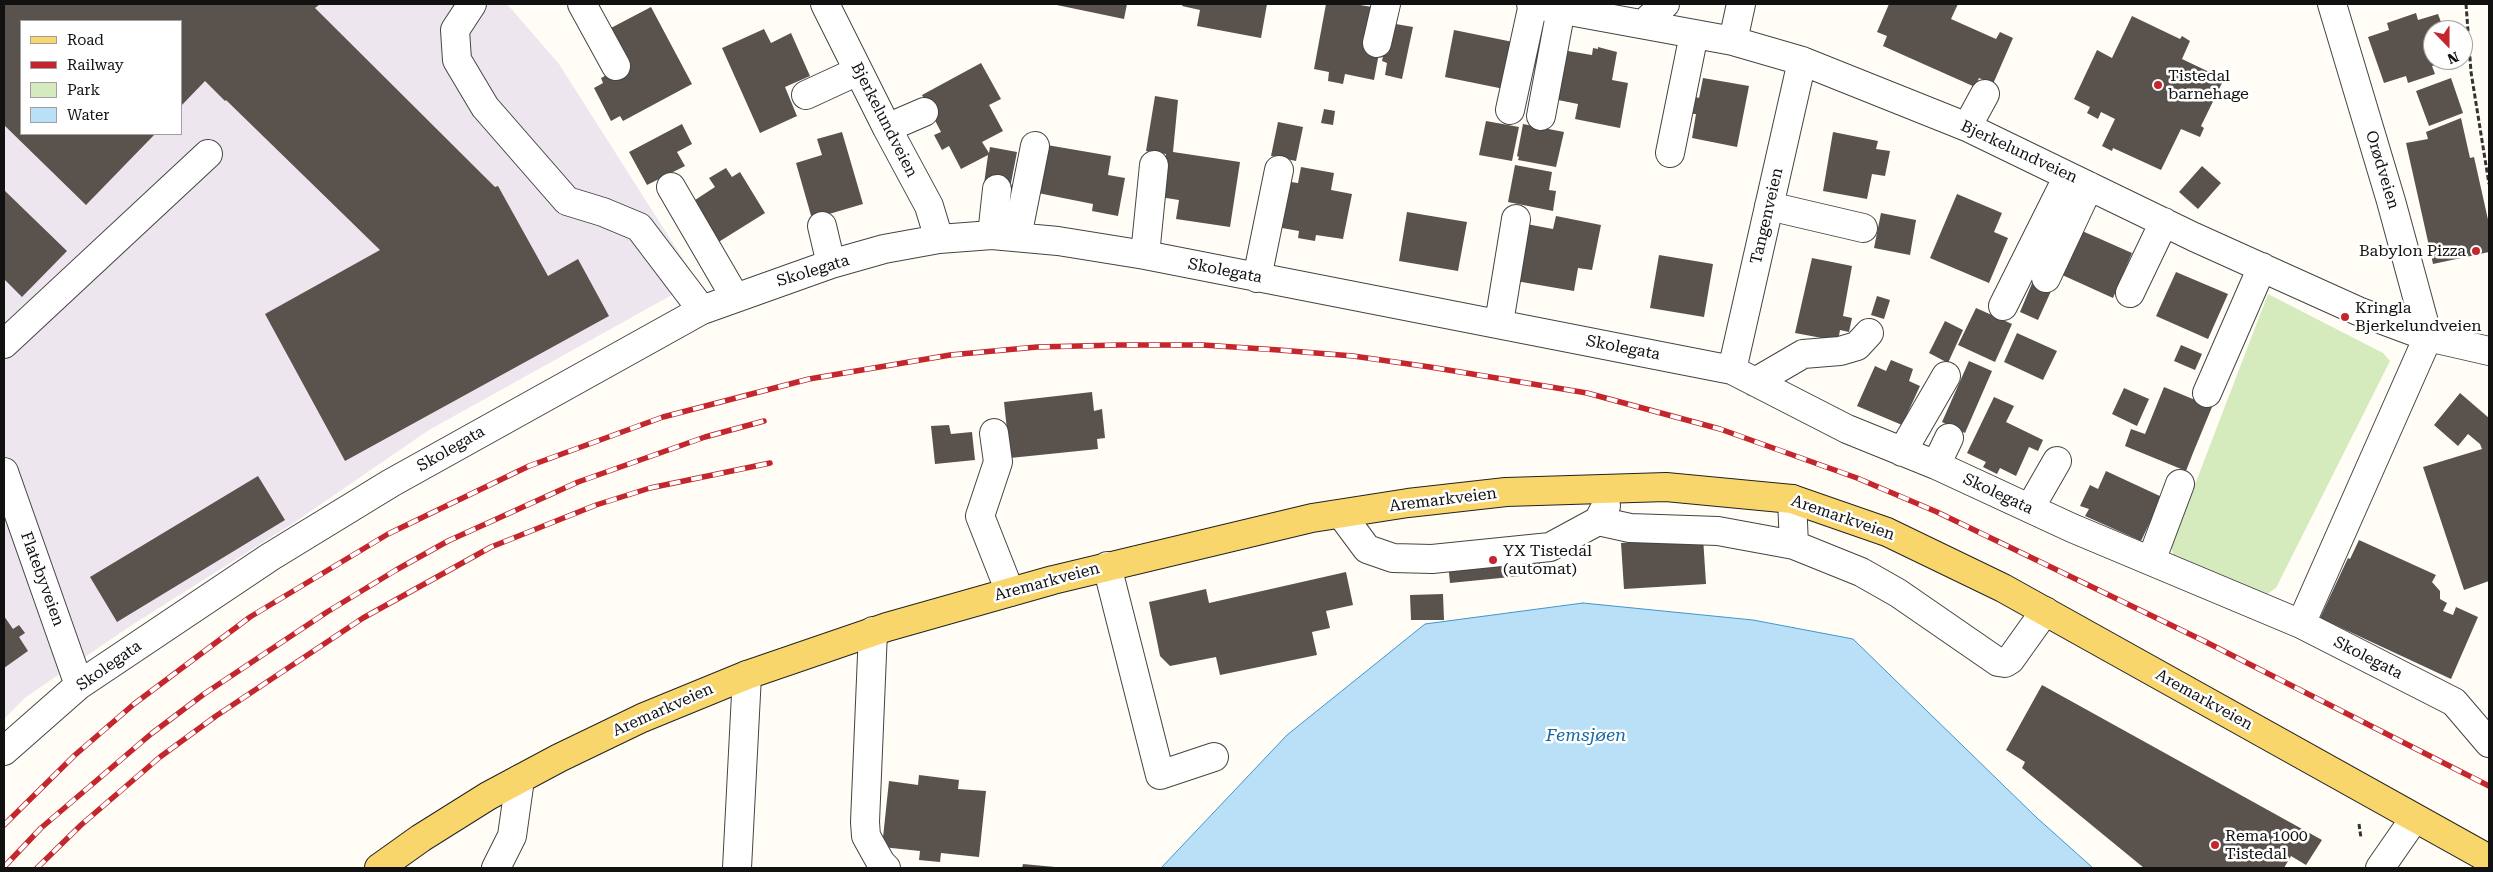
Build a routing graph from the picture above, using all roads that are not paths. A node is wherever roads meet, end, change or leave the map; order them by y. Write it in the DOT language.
graph roads {
  1 [pos="472,4"];
  2 [pos="582,4"];
  3 [pos="825,4"];
  4 [pos="1386,4"];
  5 [pos="1532,4"];
  6 [pos="1665,4"];
  7 [pos="1741,4"];
  8 [pos="2332,4"];
  9 [pos="1561,9"];
  10 [pos="1588,9"];
  11 [pos="1643,24"];
  12 [pos="1694,34"];
  13 [pos="1733,42"];
  14 [pos="1377,43"];
  15 [pos="1802,61"];
  16 [pos="616,66"];
  17 [pos="858,71"];
  18 [pos="1985,94"];
  19 [pos="806,95"];
  20 [pos="1510,110"];
  21 [pos="924,112"];
  22 [pos="1541,116"];
  23 [pos="1967,127"];
  24 [pos="886,128"];
  25 [pos="1035,146"];
  26 [pos="1670,153"];
  27 [pos="208,154"];
  28 [pos="1154,165"];
  29 [pos="1279,170"];
  30 [pos="2078,181"];
  31 [pos="671,187"];
  32 [pos="997,190"];
  33 [pos="1769,206"];
  34 [pos="1516,219"];
  35 [pos="2164,222"];
  36 [pos="822,226"];
  37 [pos="1863,228"];
  38 [pos="1005,236"];
  39 [pos="939,238"];
  40 [pos="1145,255"];
  41 [pos="831,264"];
  42 [pos="2262,268"];
  43 [pos="1257,278"];
  44 [pos="2046,278"];
  45 [pos="2130,293"];
  46 [pos="735,297"];
  47 [pos="2003,306"];
  48 [pos="702,310"];
  49 [pos="1499,323"];
  50 [pos="9,328"];
  51 [pos="1869,333"];
  52 [pos="2428,337"];
  53 [pos="2489,351"];
  54 [pos="1732,370"];
  55 [pos="1946,376"];
  56 [pos="1756,382"];
  57 [pos="2207,393"];
  58 [pos="994,433"];
  59 [pos="1949,438"];
  60 [pos="1902,452"];
  61 [pos="2057,461"];
  62 [pos="1936,465"];
  63 [pos="4,472"];
  64 [pos="2180,484"];
  65 [pos="1616,488"];
  66 [pos="1792,499"];
  67 [pos="2030,508"];
  68 [pos="1341,514"];
  69 [pos="1598,521"];
  70 [pos="1794,545"];
  71 [pos="2150,561"];
  72 [pos="1107,566"];
  73 [pos="1010,592"];
  74 [pos="2045,611"];
  75 [pos="2301,624"];
  76 [pos="873,631"];
  77 [pos="747,675"];
  78 [pos="80,686"];
  79 [pos="2489,743"];
  80 [pos="4,751"];
  81 [pos="1214,757"];
  82 [pos="520,779"];
  83 [pos="2414,819"];
  84 [pos="2489,859"];
  85 [pos="379,868"];
  86 [pos="496,868"];
  87 [pos="737,868"];
  88 [pos="886,868"];
  89 [pos="2380,868"];
  1 -- 48 [label="street"];
  2 -- 16 [label="street"];
  3 -- 17 [label="street, Bjerkelundveien"];
  4 -- 14 [label="street"];
  5 -- 9 [label="street, Bjerkelundveien"];
  5 -- 20 [label="street"];
  6 -- 11 [label="street"];
  7 -- 13 [label="street"];
  8 -- 52 [label="street, Orødveien"];
  9 -- 10 [label="street, Bjerkelundveien"];
  9 -- 22 [label="street"];
  10 -- 11 [label="street, Bjerkelundveien"];
  11 -- 12 [label="street, Bjerkelundveien"];
  12 -- 13 [label="street, Bjerkelundveien"];
  12 -- 26 [label="street"];
  13 -- 15 [label="street, Bjerkelundveien"];
  15 -- 23 [label="street, Bjerkelundveien"];
  15 -- 33 [label="street, Tangenveien"];
  17 -- 19 [label="street"];
  17 -- 24 [label="street, Bjerkelundveien"];
  18 -- 23 [label="street"];
  21 -- 24 [label="street"];
  23 -- 30 [label="street, Bjerkelundveien"];
  24 -- 39 [label="street, Bjerkelundveien"];
  25 -- 38 [label="street"];
  27 -- 50 [label="street"];
  28 -- 40 [label="street"];
  29 -- 43 [label="street"];
  30 -- 35 [label="street, Bjerkelundveien"];
  30 -- 44 [label="street"];
  30 -- 47 [label="street"];
  31 -- 46 [label="street"];
  32 -- 38 [label="street"];
  33 -- 37 [label="street"];
  33 -- 54 [label="street, Tangenveien"];
  34 -- 49 [label="street"];
  35 -- 42 [label="street, Bjerkelundveien"];
  35 -- 45 [label="street"];
  36 -- 41 [label="street"];
  38 -- 39 [label="street, Skolegata"];
  38 -- 40 [label="street, Skolegata"];
  39 -- 41 [label="street, Skolegata"];
  40 -- 43 [label="street, Skolegata"];
  41 -- 46 [label="street, Skolegata"];
  42 -- 52 [label="street, Bjerkelundveien"];
  42 -- 57 [label="street"];
  43 -- 49 [label="street, Skolegata"];
  46 -- 48 [label="street, Skolegata"];
  48 -- 78 [label="street, Skolegata"];
  49 -- 54 [label="street, Skolegata"];
  51 -- 56 [label="street"];
  52 -- 53 [label="street, Bjerkelundveien"];
  52 -- 75 [label="street"];
  54 -- 56 [label="street, Skolegata"];
  55 -- 60 [label="street"];
  56 -- 60 [label="street, Skolegata"];
  58 -- 73 [label="street"];
  59 -- 62 [label="street"];
  60 -- 62 [label="street, Skolegata"];
  61 -- 67 [label="street"];
  62 -- 67 [label="street, Skolegata"];
  63 -- 78 [label="street, Flatebyveien"];
  64 -- 71 [label="street"];
  65 -- 66 [label="main road, Aremarkveien"];
  65 -- 68 [label="main road, Aremarkveien"];
  65 -- 69 [label="street"];
  66 -- 70 [label="street"];
  66 -- 74 [label="main road, Aremarkveien"];
  67 -- 71 [label="street, Skolegata"];
  68 -- 69 [label="street"];
  68 -- 72 [label="main road, Aremarkveien"];
  69 -- 70 [label="street"];
  70 -- 74 [label="street"];
  71 -- 75 [label="street, Skolegata"];
  72 -- 73 [label="main road, Aremarkveien"];
  72 -- 81 [label="street"];
  73 -- 76 [label="main road, Aremarkveien"];
  74 -- 83 [label="main road, Aremarkveien"];
  75 -- 79 [label="street, Skolegata"];
  76 -- 77 [label="main road, Aremarkveien"];
  76 -- 88 [label="street"];
  77 -- 82 [label="main road, Aremarkveien"];
  77 -- 87 [label="street"];
  78 -- 80 [label="street, Skolegata"];
  82 -- 85 [label="main road, Aremarkveien"];
  82 -- 86 [label="street"];
  83 -- 84 [label="main road, Aremarkveien"];
  83 -- 89 [label="street"];
}
